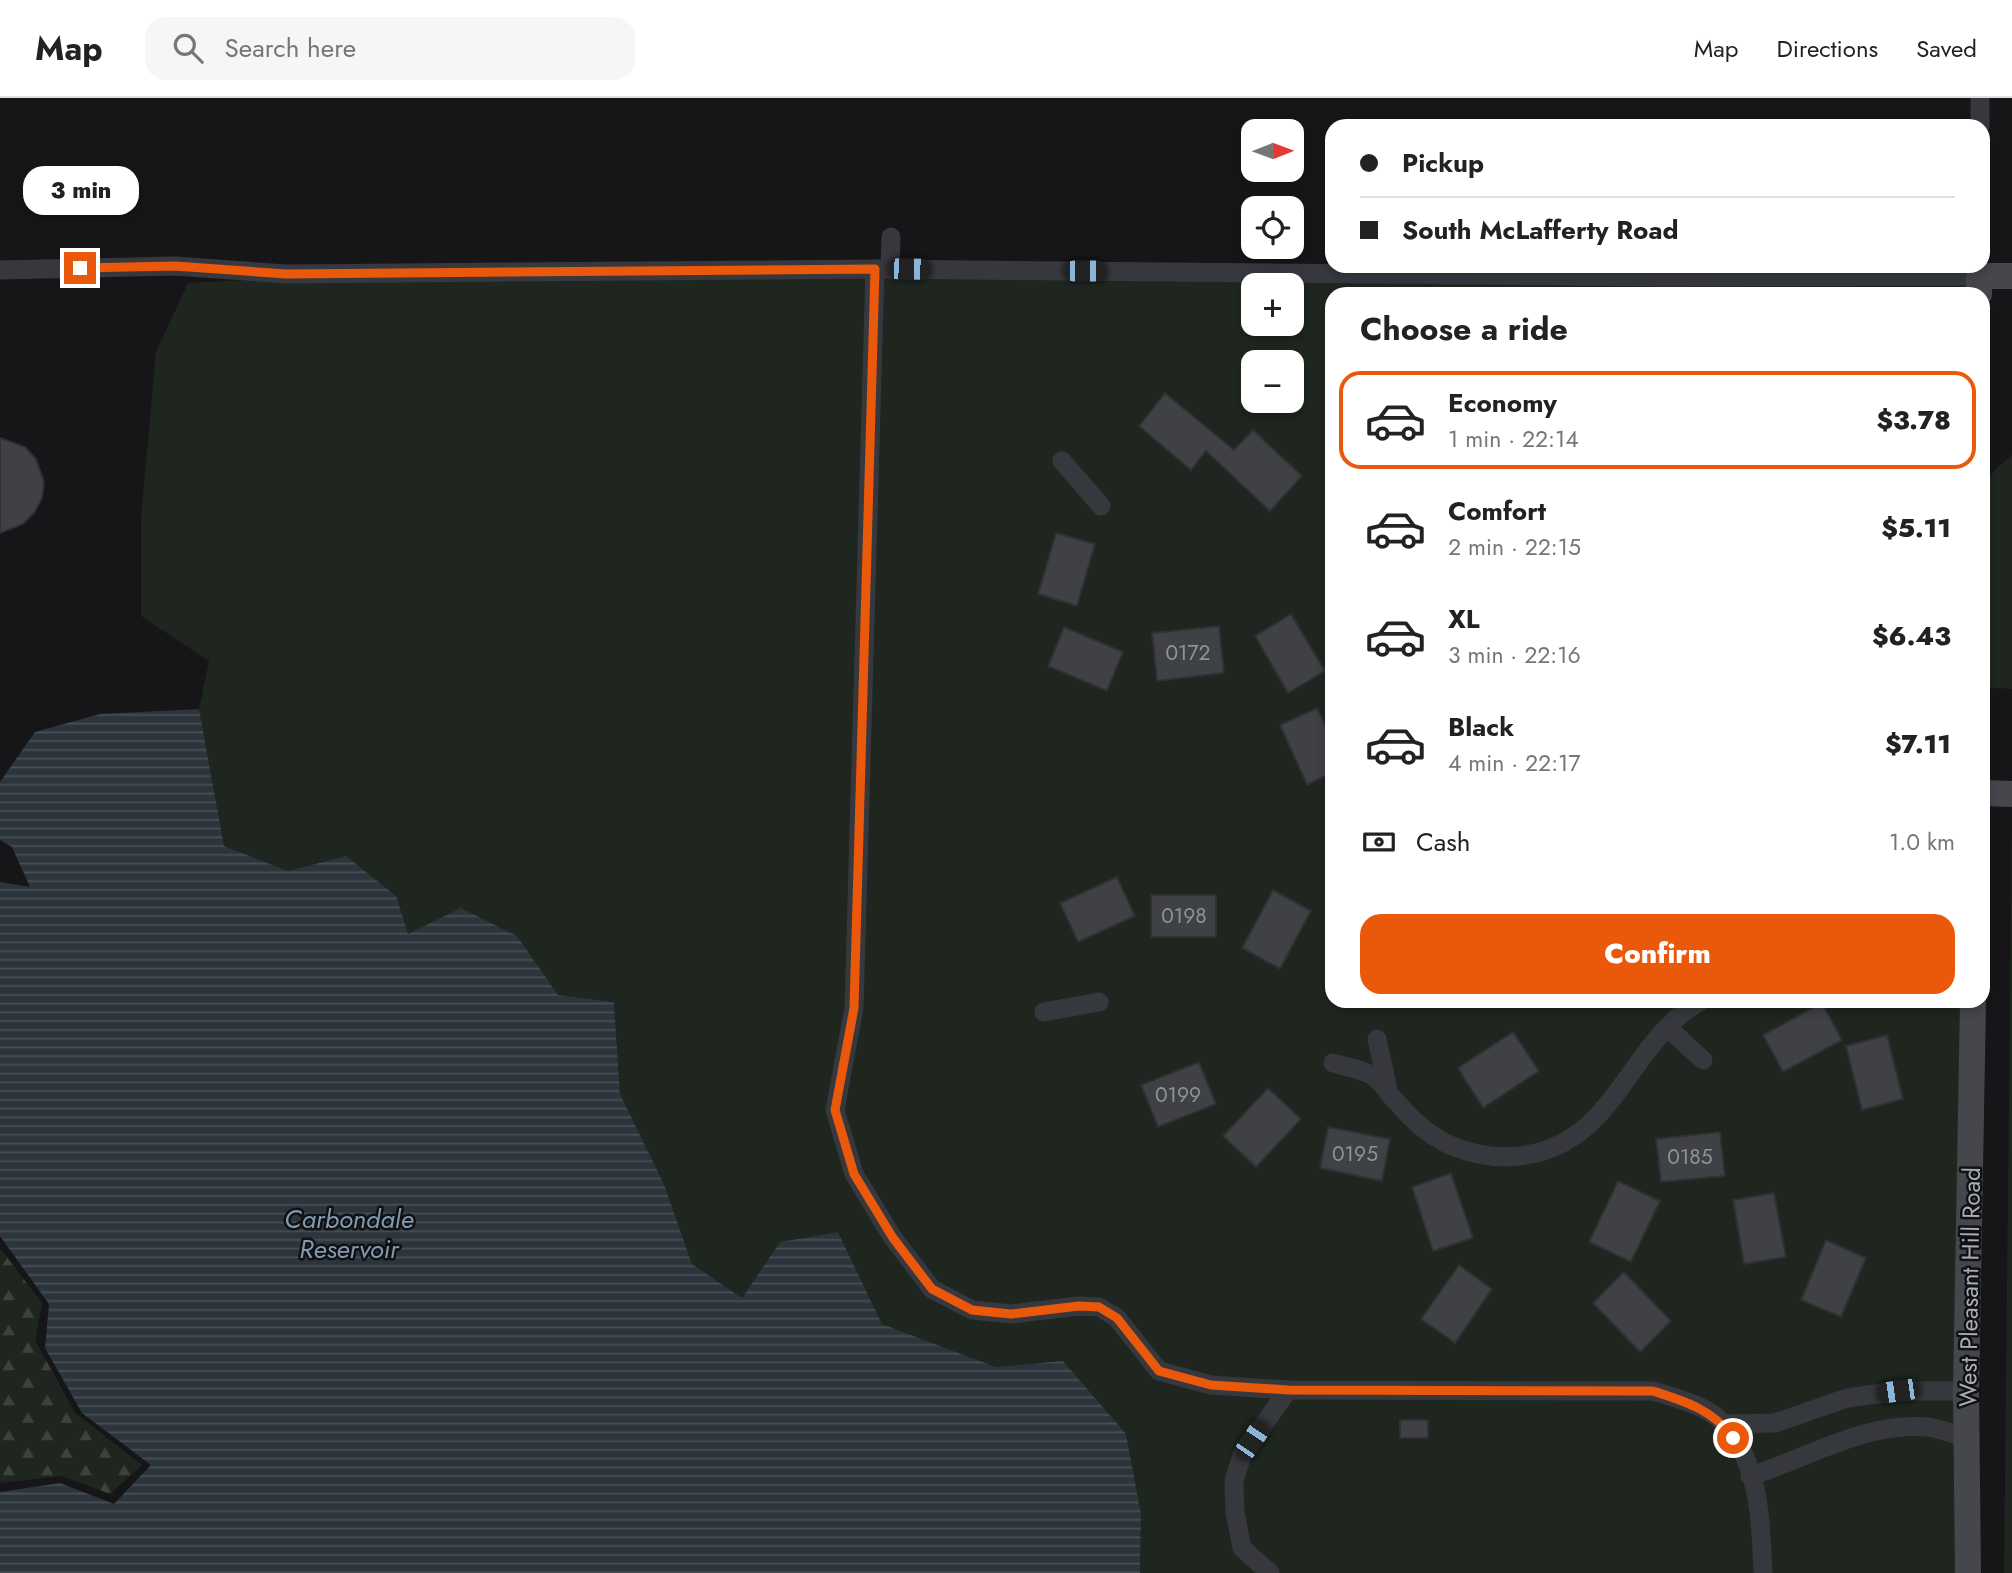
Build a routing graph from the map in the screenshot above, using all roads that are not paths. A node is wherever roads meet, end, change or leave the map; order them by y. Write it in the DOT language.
graph roads {
  1 [pos="1980,98"];
  2 [pos="1980,119"];
  3 [pos="891,237"];
  4 [pos="883,269"];
  5 [pos="0,270"];
  6 [pos="2012,276"];
  7 [pos="1979,279"];
  8 [pos="1659,286"];
  9 [pos="1062,461"];
  10 [pos="1101,506"];
  11 [pos="1990,793"];
  12 [pos="2012,794"];
  13 [pos="1099,1002"];
  14 [pos="1692,1008"];
  15 [pos="1973,1008"];
  16 [pos="1044,1012"];
  17 [pos="1668,1028"];
  18 [pos="1377,1039"];
  19 [pos="1703,1060"];
  20 [pos="1333,1063"];
  21 [pos="1389,1094"];
  22 [pos="1288,1390"];
  23 [pos="1966,1391"];
  24 [pos="1724,1424"];
  25 [pos="1968,1438"];
  26 [pos="1750,1476"];
  27 [pos="1270,1573"];
  28 [pos="1763,1573"];
  29 [pos="1968,1573"];
  1 -- 2 [label="street"];
  3 -- 4 [label="street"];
  4 -- 5 [label="street"];
  4 -- 8 [label="street"];
  4 -- 22 [label="street"];
  6 -- 7 [label="street"];
  7 -- 8 [label="street"];
  9 -- 10 [label="street"];
  11 -- 12 [label="street"];
  13 -- 16 [label="street"];
  14 -- 17 [label="street"];
  15 -- 23 [label="street, West Pleasant Hill Road"];
  17 -- 19 [label="street"];
  17 -- 21 [label="street"];
  18 -- 21 [label="street"];
  20 -- 21 [label="street"];
  22 -- 24 [label="street"];
  22 -- 27 [label="street"];
  23 -- 24 [label="street"];
  23 -- 25 [label="street, West Pleasant Hill Road"];
  24 -- 26 [label="street"];
  25 -- 26 [label="street"];
  25 -- 29 [label="street, West Pleasant Hill Road"];
  26 -- 28 [label="street"];
}
